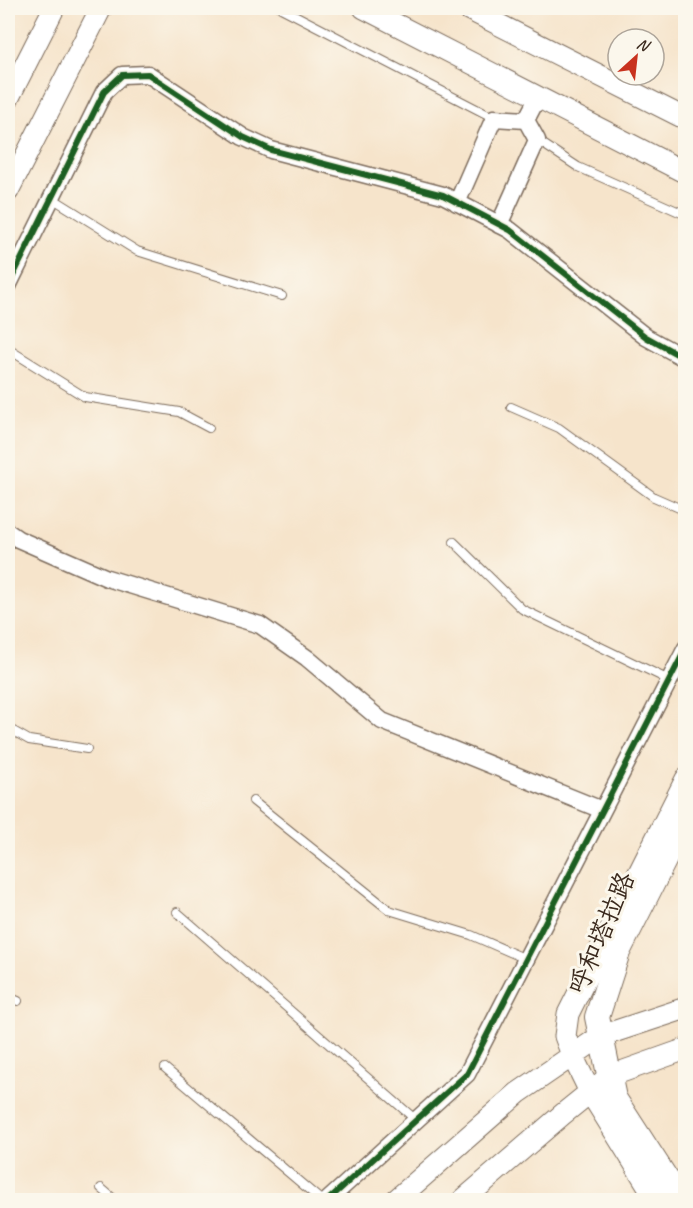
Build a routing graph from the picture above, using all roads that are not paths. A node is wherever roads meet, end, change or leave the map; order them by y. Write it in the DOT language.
graph roads {
  1 [pos="54,8"];
  2 [pos="101,8"];
  3 [pos="281,8"];
  4 [pos="364,8"];
  5 [pos="466,8"];
  6 [pos="538,97"];
  7 [pos="8,99"];
  8 [pos="494,118"];
  9 [pos="686,119"];
  10 [pos="526,120"];
  11 [pos="537,140"];
  12 [pos="686,173"];
  13 [pos="8,191"];
  14 [pos="52,198"];
  15 [pos="457,202"];
  16 [pos="686,215"];
  17 [pos="499,225"];
  18 [pos="8,286"];
  19 [pos="282,296"];
  20 [pos="8,349"];
  21 [pos="686,359"];
  22 [pos="511,407"];
  23 [pos="209,428"];
  24 [pos="686,511"];
  25 [pos="8,532"];
  26 [pos="454,542"];
  27 [pos="686,648"];
  28 [pos="669,680"];
  29 [pos="8,728"];
  30 [pos="87,749"];
  31 [pos="686,779"];
  32 [pos="253,801"];
  33 [pos="602,810"];
  34 [pos="686,817"];
  35 [pos="177,912"];
  36 [pos="526,959"];
  37 [pos="8,997"];
  38 [pos="18,1000"];
  39 [pos="686,1008"];
  40 [pos="602,1036"];
  41 [pos="686,1049"];
  42 [pos="572,1056"];
  43 [pos="165,1068"];
  44 [pos="610,1076"];
  45 [pos="590,1092"];
  46 [pos="417,1120"];
  47 [pos="101,1188"];
  48 [pos="115,1200"];
  49 [pos="321,1200"];
  50 [pos="328,1200"];
  51 [pos="396,1200"];
  52 [pos="463,1200"];
  53 [pos="657,1200"];
  54 [pos="680,1200"];
  1 -- 7 [label="street"];
  2 -- 13 [label="street"];
  3 -- 8 [label="lane"];
  4 -- 6 [label="street"];
  5 -- 9 [label="street"];
  6 -- 10 [label="street"];
  6 -- 12 [label="street"];
  8 -- 10 [label="street"];
  8 -- 15 [label="street"];
  10 -- 11 [label="street"];
  11 -- 16 [label="lane"];
  11 -- 17 [label="street"];
  14 -- 15 [label="street"];
  14 -- 18 [label="street"];
  14 -- 19 [label="lane"];
  15 -- 17 [label="street"];
  17 -- 21 [label="street"];
  20 -- 23 [label="lane"];
  22 -- 24 [label="lane"];
  25 -- 33 [label="street"];
  26 -- 28 [label="lane"];
  27 -- 28 [label="street"];
  28 -- 33 [label="street"];
  29 -- 30 [label="lane"];
  31 -- 42 [label="street"];
  32 -- 36 [label="lane"];
  33 -- 36 [label="street"];
  34 -- 40 [label="main road, 呼和塔拉路"];
  35 -- 46 [label="lane"];
  36 -- 46 [label="street"];
  37 -- 38 [label="lane"];
  39 -- 40 [label="street"];
  40 -- 42 [label="street"];
  40 -- 44 [label="main road, 呼和塔拉路"];
  41 -- 44 [label="street"];
  42 -- 45 [label="street"];
  42 -- 51 [label="street"];
  43 -- 49 [label="lane"];
  44 -- 45 [label="street"];
  44 -- 54 [label="main road, 呼和塔拉路"];
  45 -- 52 [label="street"];
  45 -- 53 [label="street"];
  46 -- 50 [label="street"];
  47 -- 48 [label="lane"];
}
